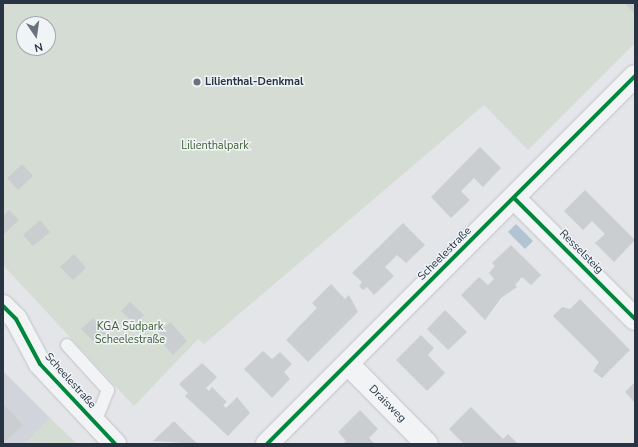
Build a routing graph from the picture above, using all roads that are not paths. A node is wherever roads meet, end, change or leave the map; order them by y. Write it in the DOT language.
graph roads {
  1 [pos="635,76"];
  2 [pos="514,198"];
  3 [pos="3,306"];
  4 [pos="635,319"];
  5 [pos="67,346"];
  6 [pos="348,364"];
  7 [pos="95,422"];
  8 [pos="115,444"];
  9 [pos="267,444"];
  10 [pos="428,444"];
  1 -- 2 [label="street, Scheelestraße"];
  2 -- 4 [label="street, Resselsteig"];
  2 -- 6 [label="street, Scheelestraße"];
  3 -- 7 [label="street, Scheelestraße"];
  5 -- 7 [label="lane"];
  6 -- 9 [label="street, Scheelestraße"];
  6 -- 10 [label="street, Draisweg"];
  7 -- 8 [label="street, Scheelestraße"];
}
